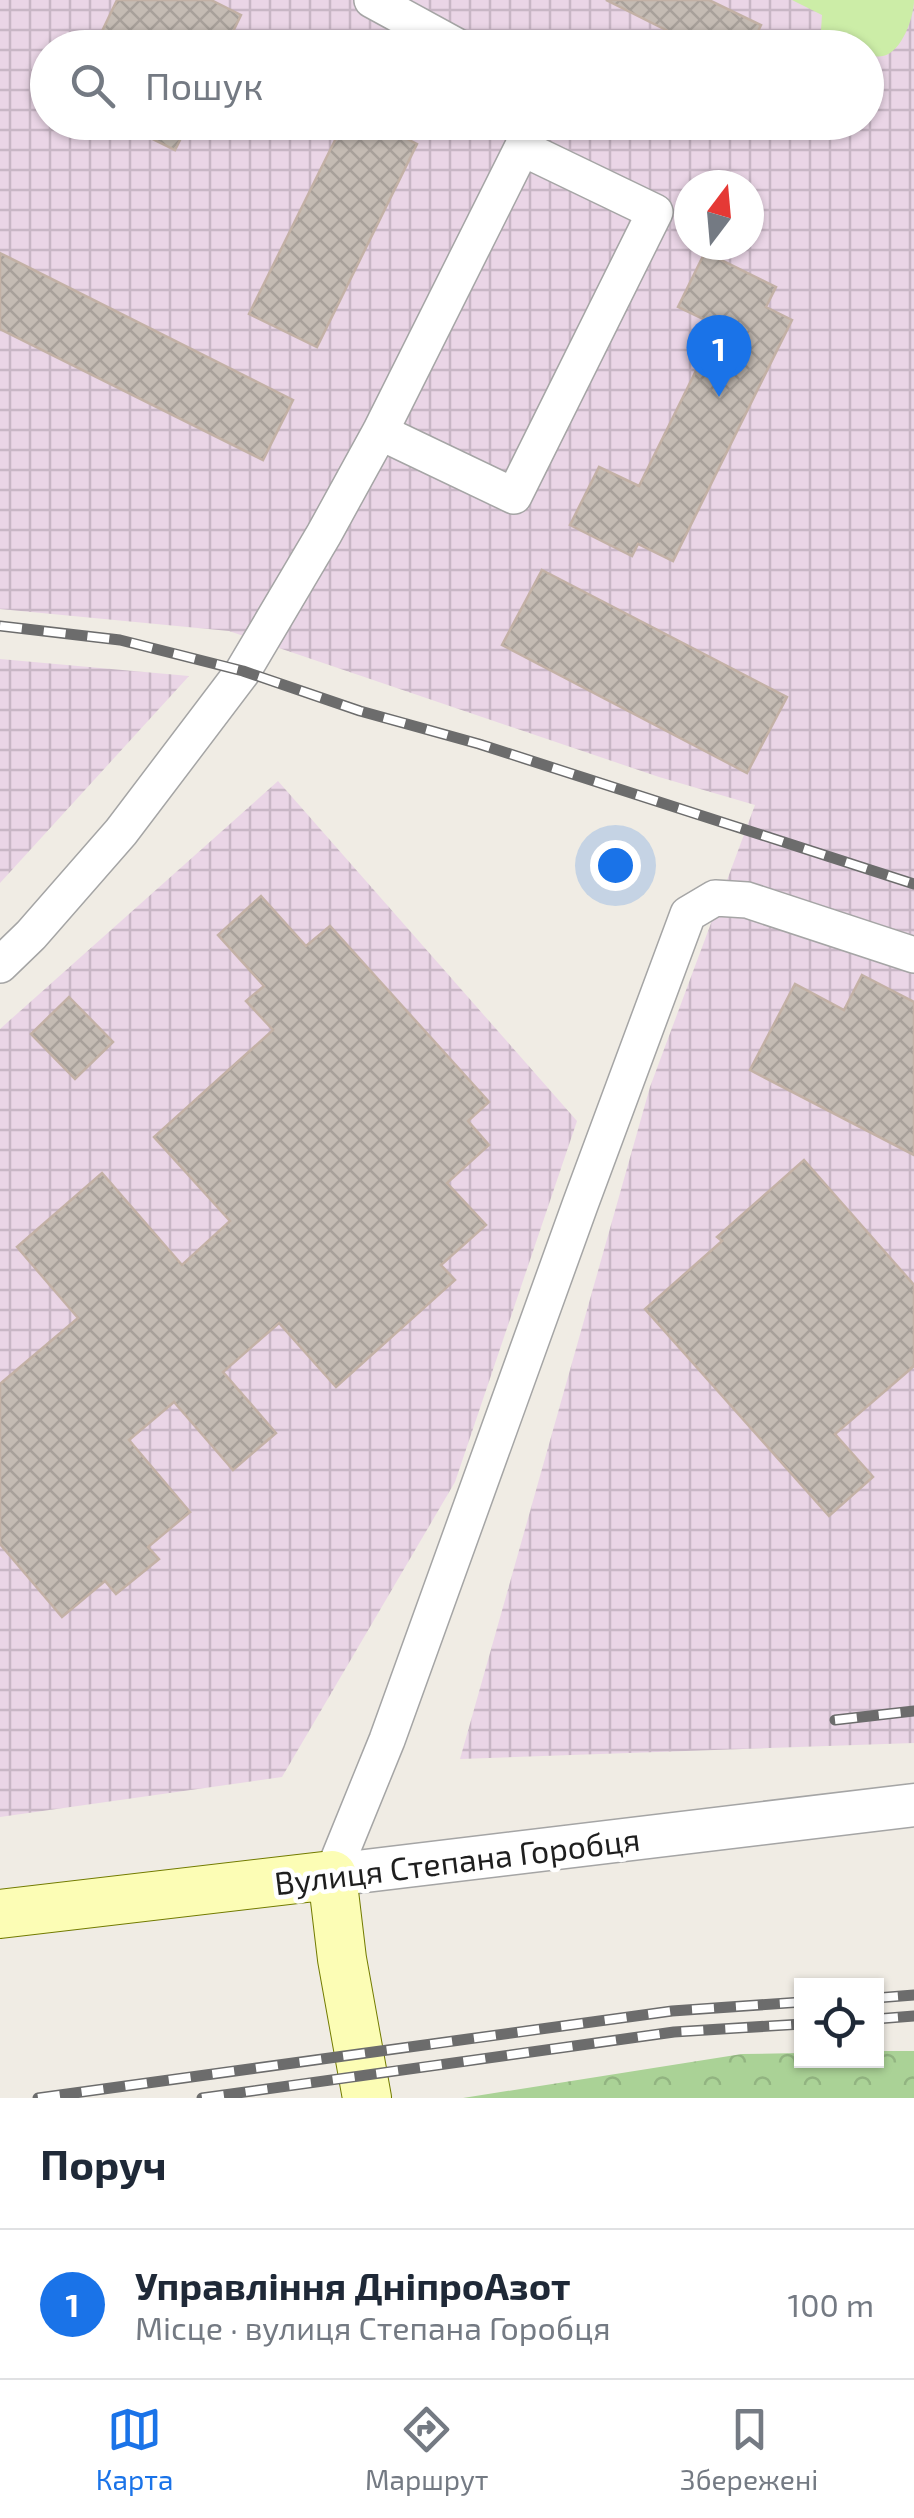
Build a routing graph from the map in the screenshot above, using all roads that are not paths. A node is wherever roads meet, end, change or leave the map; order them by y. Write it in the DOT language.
graph roads {
  1 [pos="372,0"];
  2 [pos="427,30"];
  3 [pos="522,140"];
  4 [pos="532,140"];
  5 [pos="380,432"];
  6 [pos="914,954"];
  7 [pos="0,965"];
  8 [pos="914,1805"];
  9 [pos="332,1875"];
  10 [pos="0,1914"];
  11 [pos="367,2098"];
  1 -- 2 [label="street"];
  3 -- 5 [label="street"];
  4 -- 5 [label="street"];
  5 -- 7 [label="street"];
  6 -- 9 [label="street"];
  8 -- 9 [label="street, Вулиця Степана Горобця"];
  9 -- 10 [label="main road, Вулиця Степана Горобця"];
  9 -- 11 [label="main road"];
}
